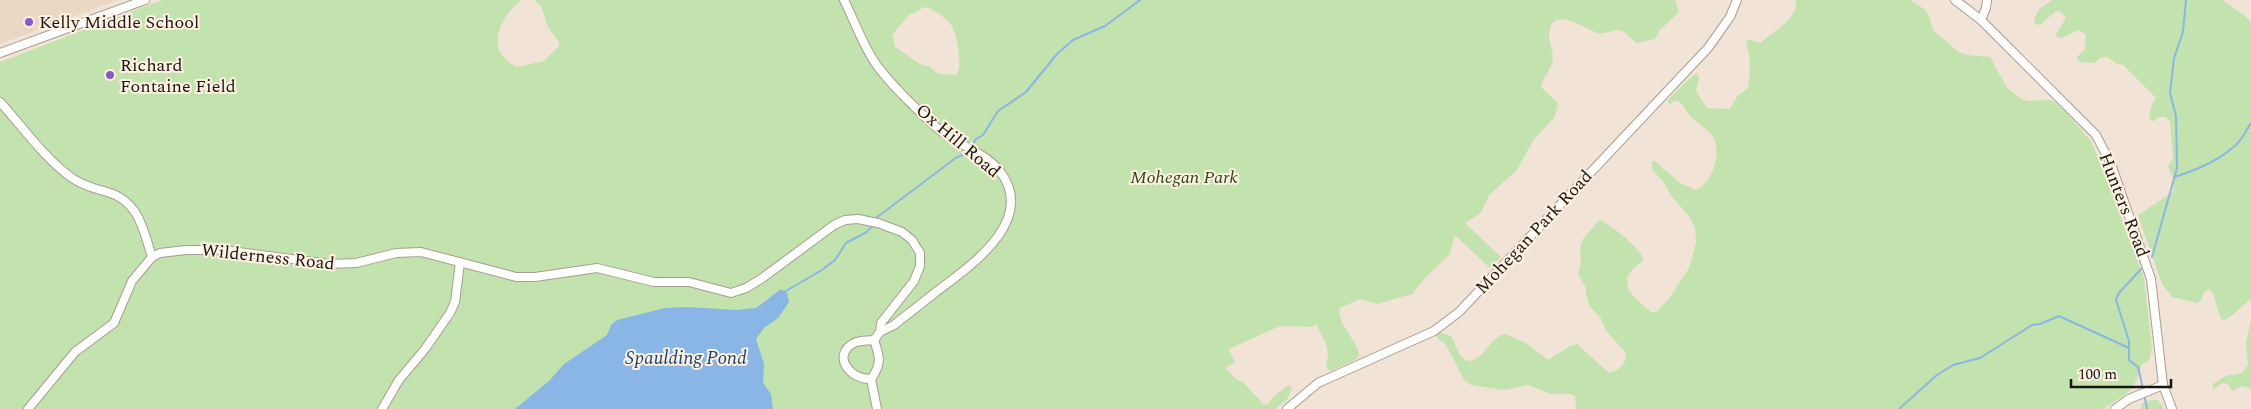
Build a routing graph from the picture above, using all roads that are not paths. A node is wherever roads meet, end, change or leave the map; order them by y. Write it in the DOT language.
graph roads {
  1 [pos="146,0"];
  2 [pos="844,0"];
  3 [pos="1737,0"];
  4 [pos="1956,0"];
  5 [pos="1987,0"];
  6 [pos="1981,20"];
  7 [pos="0,53"];
  8 [pos="0,102"];
  9 [pos="152,257"];
  10 [pos="460,262"];
  11 [pos="880,332"];
  12 [pos="874,340"];
  13 [pos="871,379"];
  14 [pos="2163,385"];
  15 [pos="28,409"];
  16 [pos="382,409"];
  17 [pos="878,409"];
  18 [pos="1287,409"];
  19 [pos="2115,409"];
  20 [pos="2172,409"];
  1 -- 7 [label="street"];
  2 -- 11 [label="street, Ox Hill Road"];
  3 -- 18 [label="street, Mohegan Park Road"];
  4 -- 6 [label="street, Hunters Road"];
  5 -- 6 [label="street"];
  6 -- 14 [label="street, Hunters Road"];
  8 -- 9 [label="street"];
  9 -- 10 [label="street, Wilderness Road"];
  9 -- 15 [label="street"];
  10 -- 11 [label="street, Wilderness Road"];
  10 -- 16 [label="street"];
  11 -- 12 [label="street, Wilderness Road"];
  12 -- 13 [label="street"];
  12 -- 13 [label="street"];
  13 -- 17 [label="street"];
  14 -- 19 [label="street"];
  14 -- 20 [label="street, Hunters Road"];
}
